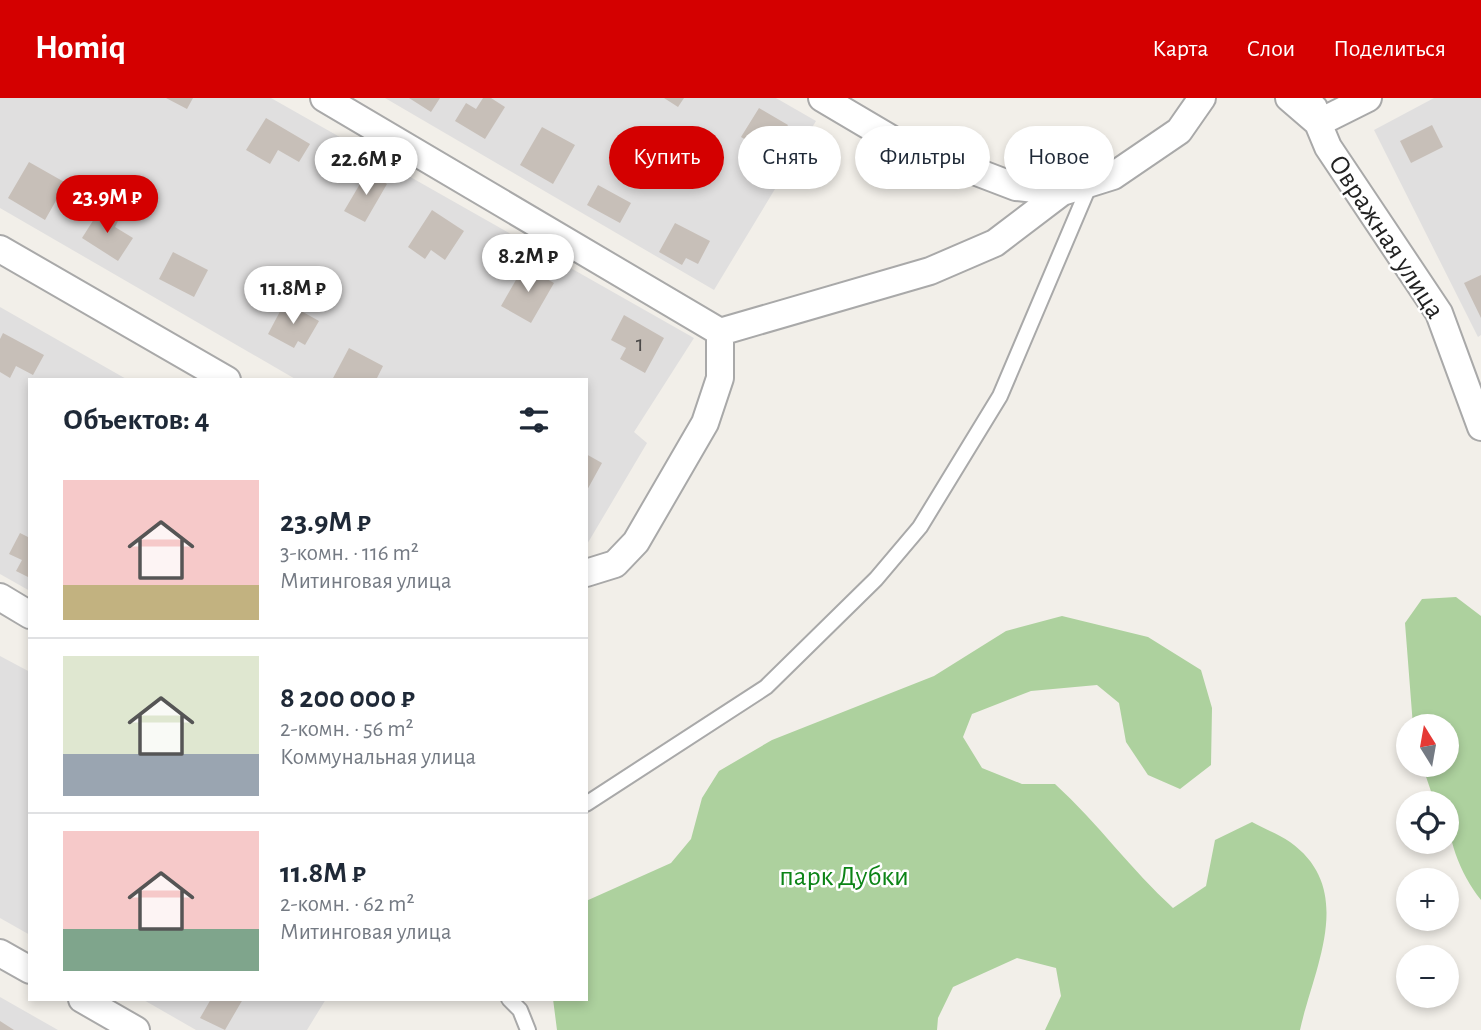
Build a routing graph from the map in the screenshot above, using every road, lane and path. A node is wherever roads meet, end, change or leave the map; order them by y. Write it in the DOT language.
graph roads {
  1 [pos="324,98"];
  2 [pos="822,98"];
  3 [pos="1202,98"];
  4 [pos="1289,98"];
  5 [pos="1368,98"];
  6 [pos="1315,111"];
  7 [pos="1114,175"];
  8 [pos="1072,189"];
  9 [pos="1088,189"];
  10 [pos="1062,192"];
  11 [pos="0,249"];
  12 [pos="720,332"];
  13 [pos="224,378"];
  14 [pos="1474,386"];
  15 [pos="1481,427"];
  16 [pos="588,572"];
  17 [pos="0,597"];
  18 [pos="28,614"];
  19 [pos="588,803"];
  20 [pos="0,953"];
  21 [pos="28,969"];
  22 [pos="85,1001"];
  23 [pos="511,1001"];
  24 [pos="136,1030"];
  25 [pos="528,1030"];
  1 -- 12 [label="street"];
  2 -- 10 [label="street"];
  3 -- 7 [label="street"];
  4 -- 6 [label="street, Овражная улица"];
  5 -- 6 [label="street"];
  6 -- 14 [label="street, Овражная улица"];
  8 -- 10 [label="street"];
  9 -- 19 [label="lane"];
  10 -- 12 [label="street"];
  11 -- 13 [label="street"];
  12 -- 16 [label="street"];
  14 -- 15 [label="street, Овражная улица"];
  17 -- 18 [label="street"];
  20 -- 21 [label="street"];
  22 -- 24 [label="street"];
  23 -- 25 [label="lane"];
}
